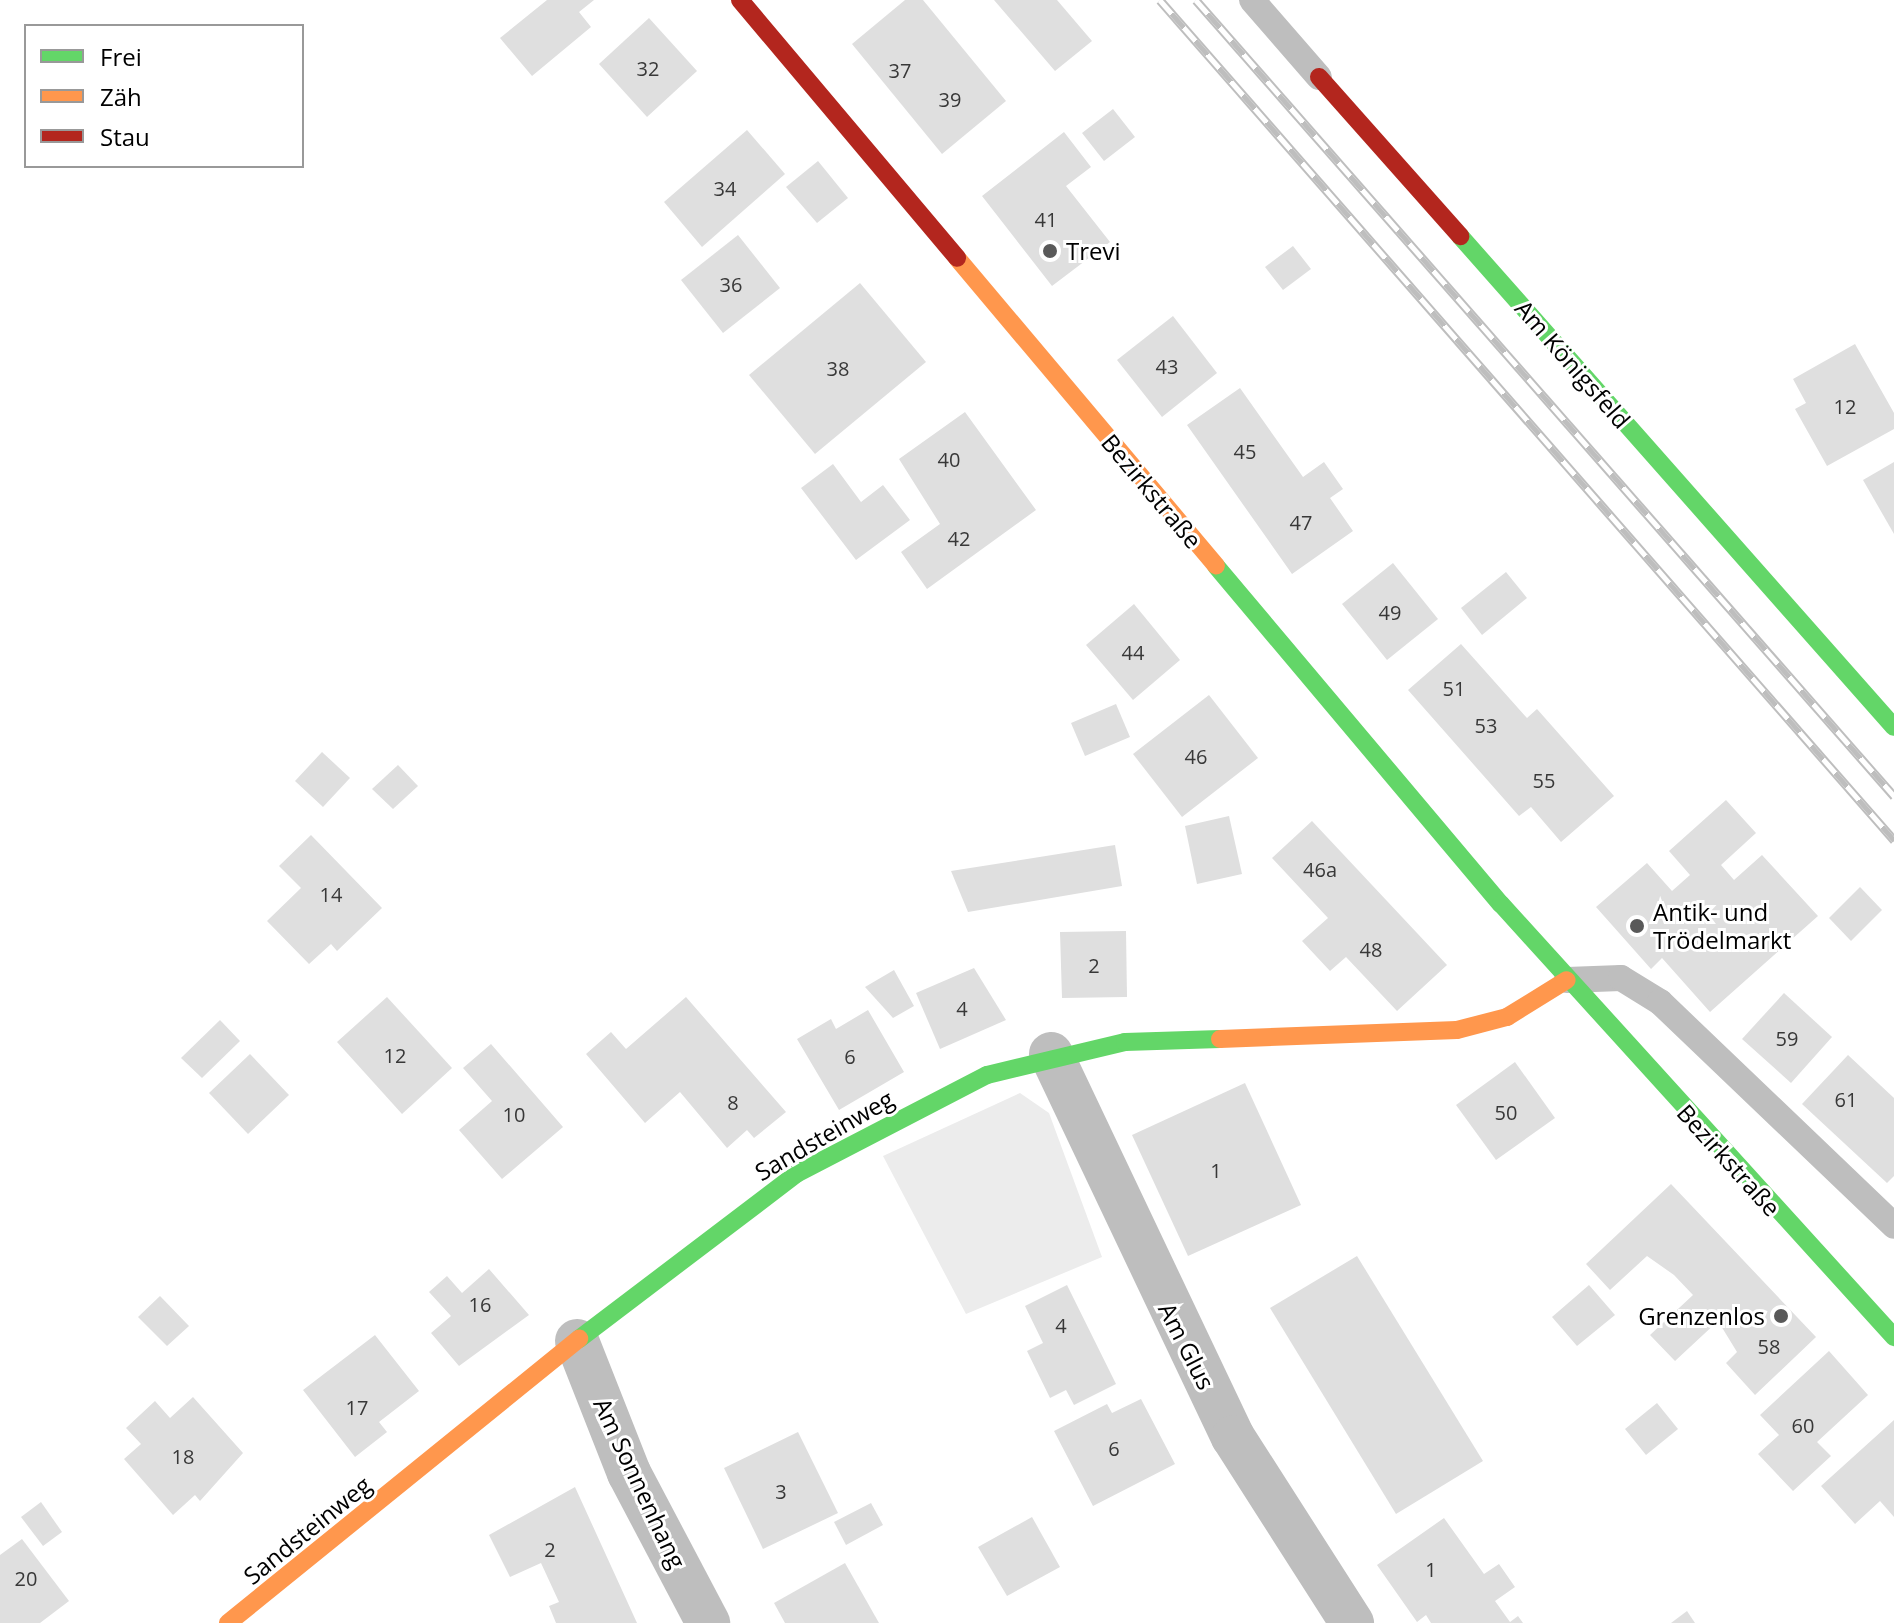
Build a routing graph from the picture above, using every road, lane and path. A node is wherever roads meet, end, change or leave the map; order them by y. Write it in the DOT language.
graph roads {
  1 [pos="740,0"];
  2 [pos="1252,0"];
  3 [pos="1319,77"];
  4 [pos="1894,727"];
  5 [pos="1567,980"];
  6 [pos="1051,1054"];
  7 [pos="1894,1226"];
  8 [pos="1894,1337"];
  9 [pos="577,1341"];
  10 [pos="228,1623"];
  11 [pos="708,1623"];
  12 [pos="1352,1623"];
  1 -- 5 [label="street, Bezirkstraße"];
  2 -- 3 [label="lane, Am Königsfeld"];
  3 -- 4 [label="street, Am Königsfeld"];
  5 -- 6 [label="street, Sandsteinweg"];
  5 -- 7 [label="lane"];
  5 -- 8 [label="street, Bezirkstraße"];
  6 -- 9 [label="street, Sandsteinweg"];
  6 -- 12 [label="street, Am Glus"];
  9 -- 10 [label="street, Sandsteinweg"];
  9 -- 11 [label="street, Am Sonnenhang"];
}
